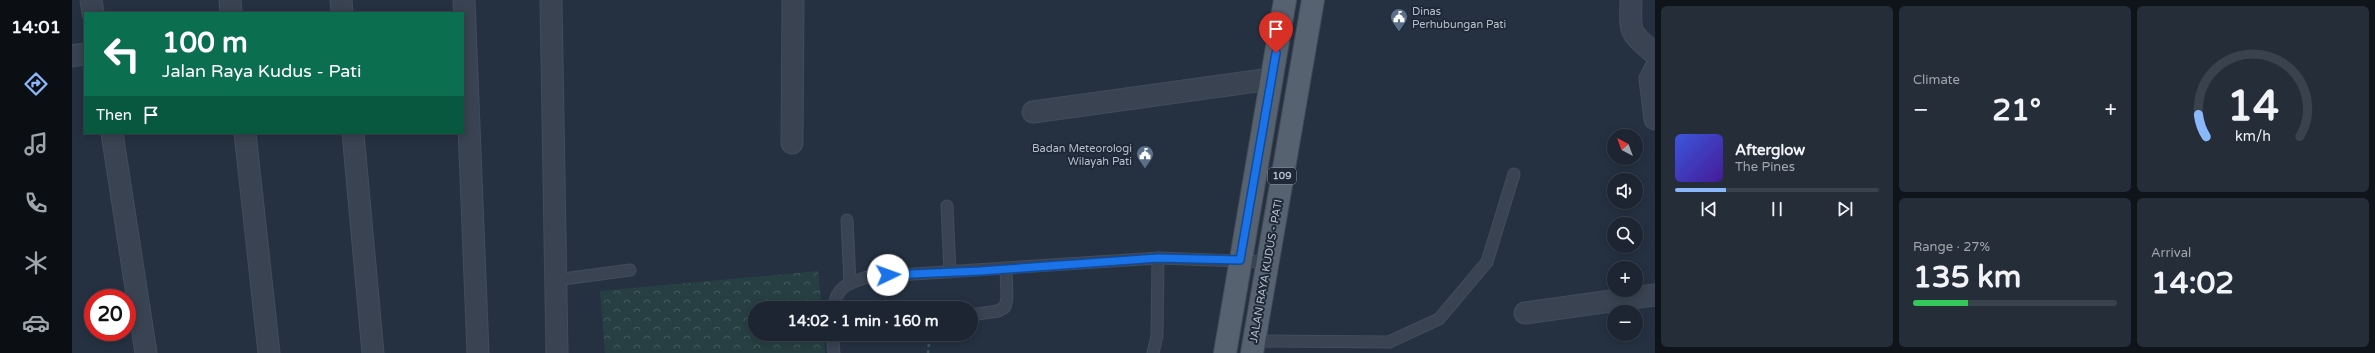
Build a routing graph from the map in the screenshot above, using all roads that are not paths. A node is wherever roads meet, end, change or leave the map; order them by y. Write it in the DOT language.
graph roads {
  1 [pos="91,0"];
  2 [pos="230,0"];
  3 [pos="341,0"];
  4 [pos="464,0"];
  5 [pos="551,0"];
  6 [pos="793,0"];
  7 [pos="1285,0"];
  8 [pos="1313,0"];
  9 [pos="1631,0"];
  10 [pos="93,12"];
  11 [pos="231,12"];
  12 [pos="342,12"];
  13 [pos="84,54"];
  14 [pos="1655,54"];
  15 [pos="72,56"];
  16 [pos="1655,69"];
  17 [pos="1271,79"];
  18 [pos="1033,112"];
  19 [pos="1655,119"];
  20 [pos="112,134"];
  21 [pos="244,134"];
  22 [pos="353,134"];
  23 [pos="792,143"];
  24 [pos="1514,174"];
  25 [pos="947,206"];
  26 [pos="848,220"];
  27 [pos="1158,258"];
  28 [pos="1240,260"];
  29 [pos="1267,262"];
  30 [pos="1006,268"];
  31 [pos="630,270"];
  32 [pos="950,272"];
  33 [pos="556,280"];
  34 [pos="850,283"];
  35 [pos="1655,295"];
  36 [pos="834,301"];
  37 [pos="978,314"];
  38 [pos="1525,314"];
  39 [pos="833,341"];
  40 [pos="1253,347"];
  41 [pos="146,353"];
  42 [pos="269,353"];
  43 [pos="373,353"];
  44 [pos="478,353"];
  45 [pos="557,353"];
  46 [pos="834,353"];
  47 [pos="1153,353"];
  48 [pos="1225,353"];
  1 -- 10 [label="street"];
  2 -- 11 [label="street"];
  3 -- 12 [label="street"];
  4 -- 44 [label="street"];
  5 -- 33 [label="street"];
  6 -- 23 [label="street"];
  7 -- 17 [label="main road, 109"];
  8 -- 29 [label="main road, JALAN RAYA KUDUS - PATI / 109"];
  9 -- 14 [label="street"];
  13 -- 15 [label="street"];
  16 -- 19 [label="street"];
  17 -- 18 [label="street"];
  17 -- 28 [label="main road, 109"];
  20 -- 41 [label="street"];
  21 -- 42 [label="street"];
  22 -- 43 [label="street"];
  24 -- 40 [label="lane"];
  25 -- 32 [label="lane"];
  26 -- 34 [label="lane"];
  27 -- 28 [label="lane"];
  27 -- 30 [label="lane"];
  27 -- 47 [label="lane"];
  28 -- 29 [label="lane"];
  28 -- 48 [label="main road, 109"];
  29 -- 40 [label="main road, JALAN RAYA KUDUS - PATI / 109"];
  30 -- 32 [label="lane"];
  30 -- 37 [label="lane"];
  31 -- 33 [label="lane"];
  32 -- 34 [label="lane"];
  33 -- 45 [label="street"];
  34 -- 36 [label="lane"];
  35 -- 38 [label="street"];
  39 -- 46 [label="lane"];
}
